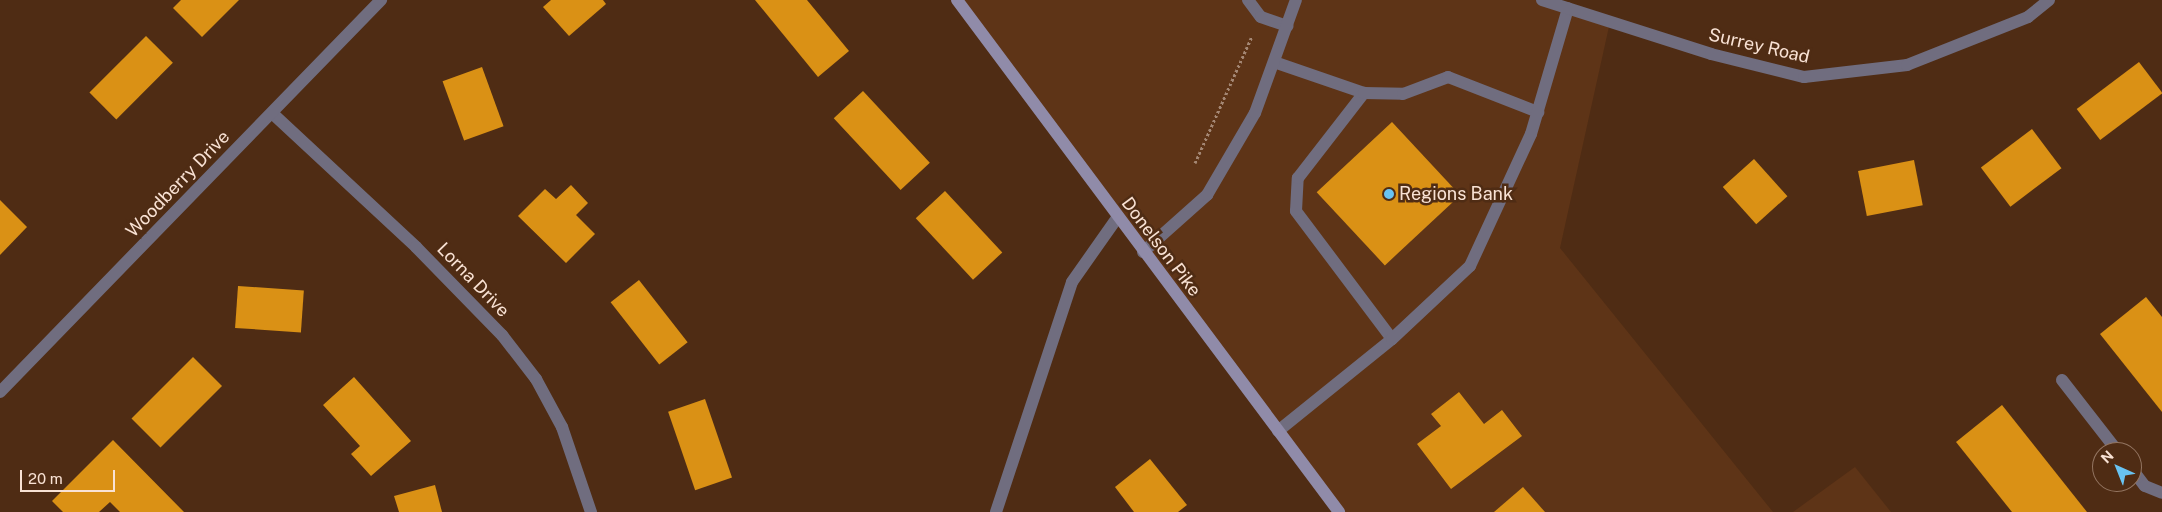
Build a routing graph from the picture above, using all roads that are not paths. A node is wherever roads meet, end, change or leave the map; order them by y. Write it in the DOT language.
graph roads {
  1 [pos="381,0"];
  2 [pos="958,0"];
  3 [pos="1248,0"];
  4 [pos="1296,0"];
  5 [pos="1542,0"];
  6 [pos="2049,0"];
  7 [pos="1568,8"];
  8 [pos="1287,26"];
  9 [pos="1274,62"];
  10 [pos="1364,93"];
  11 [pos="1538,112"];
  12 [pos="272,113"];
  13 [pos="1117,218"];
  14 [pos="1143,252"];
  15 [pos="1392,339"];
  16 [pos="2062,380"];
  17 [pos="0,392"];
  18 [pos="1278,431"];
  19 [pos="2110,442"];
  20 [pos="2142,482"];
  21 [pos="2162,493"];
  22 [pos="591,512"];
  23 [pos="996,512"];
  24 [pos="1339,512"];
  1 -- 12 [label="street, Woodberry Drive"];
  2 -- 13 [label="main road, Donelson Pike"];
  3 -- 8 [label="street"];
  4 -- 8 [label="street"];
  5 -- 7 [label="street, Surrey Road"];
  6 -- 7 [label="street, Surrey Road"];
  7 -- 11 [label="street"];
  8 -- 9 [label="street"];
  9 -- 10 [label="street"];
  9 -- 14 [label="street"];
  10 -- 11 [label="street"];
  10 -- 15 [label="street"];
  11 -- 15 [label="street"];
  12 -- 17 [label="street, Woodberry Drive"];
  12 -- 22 [label="street, Lorna Drive"];
  13 -- 14 [label="main road, Donelson Pike"];
  13 -- 23 [label="street"];
  14 -- 18 [label="main road, Donelson Pike"];
  15 -- 18 [label="street"];
  16 -- 19 [label="street"];
  18 -- 24 [label="main road, Donelson Pike"];
  20 -- 21 [label="street"];
}
